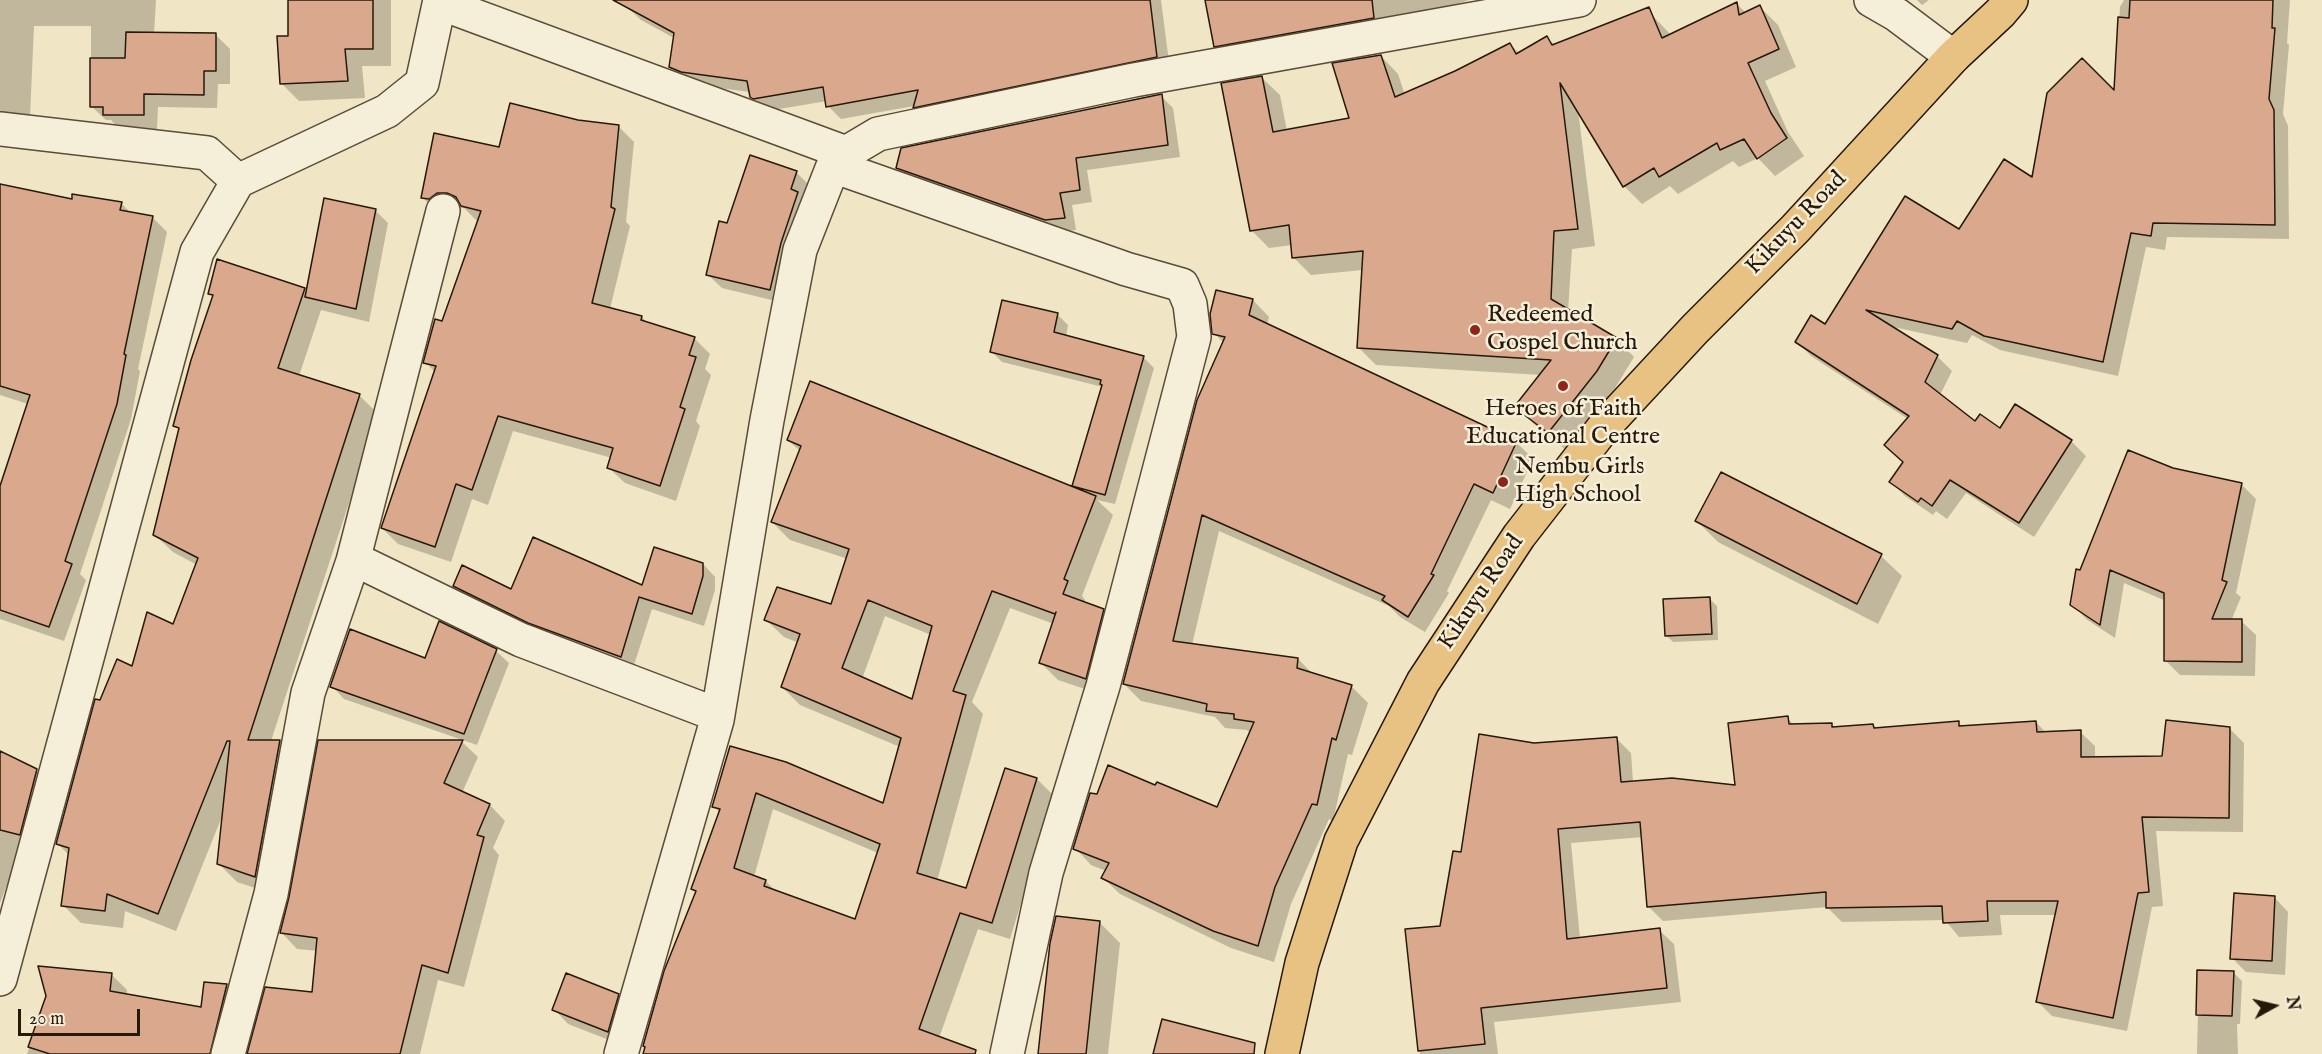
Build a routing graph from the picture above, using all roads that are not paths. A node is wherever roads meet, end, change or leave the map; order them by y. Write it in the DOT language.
graph roads {
  1 [pos="1580,0"];
  2 [pos="1871,0"];
  3 [pos="2011,0"];
  4 [pos="440,2"];
  5 [pos="1953,57"];
  6 [pos="0,129"];
  7 [pos="839,159"];
  8 [pos="238,180"];
  9 [pos="443,211"];
  10 [pos="354,559"];
  11 [pos="718,715"];
  12 [pos="0,979"];
  13 [pos="228,1054"];
  14 [pos="621,1054"];
  15 [pos="1007,1054"];
  16 [pos="1282,1054"];
  1 -- 7 [label="street"];
  2 -- 5 [label="street"];
  3 -- 5 [label="main road, Kikuyu Road"];
  4 -- 7 [label="street"];
  4 -- 8 [label="street"];
  5 -- 16 [label="main road, Kikuyu Road"];
  6 -- 8 [label="street"];
  7 -- 11 [label="street"];
  7 -- 15 [label="street"];
  8 -- 12 [label="street"];
  9 -- 10 [label="street"];
  10 -- 11 [label="street"];
  10 -- 13 [label="street"];
  11 -- 14 [label="street"];
}
